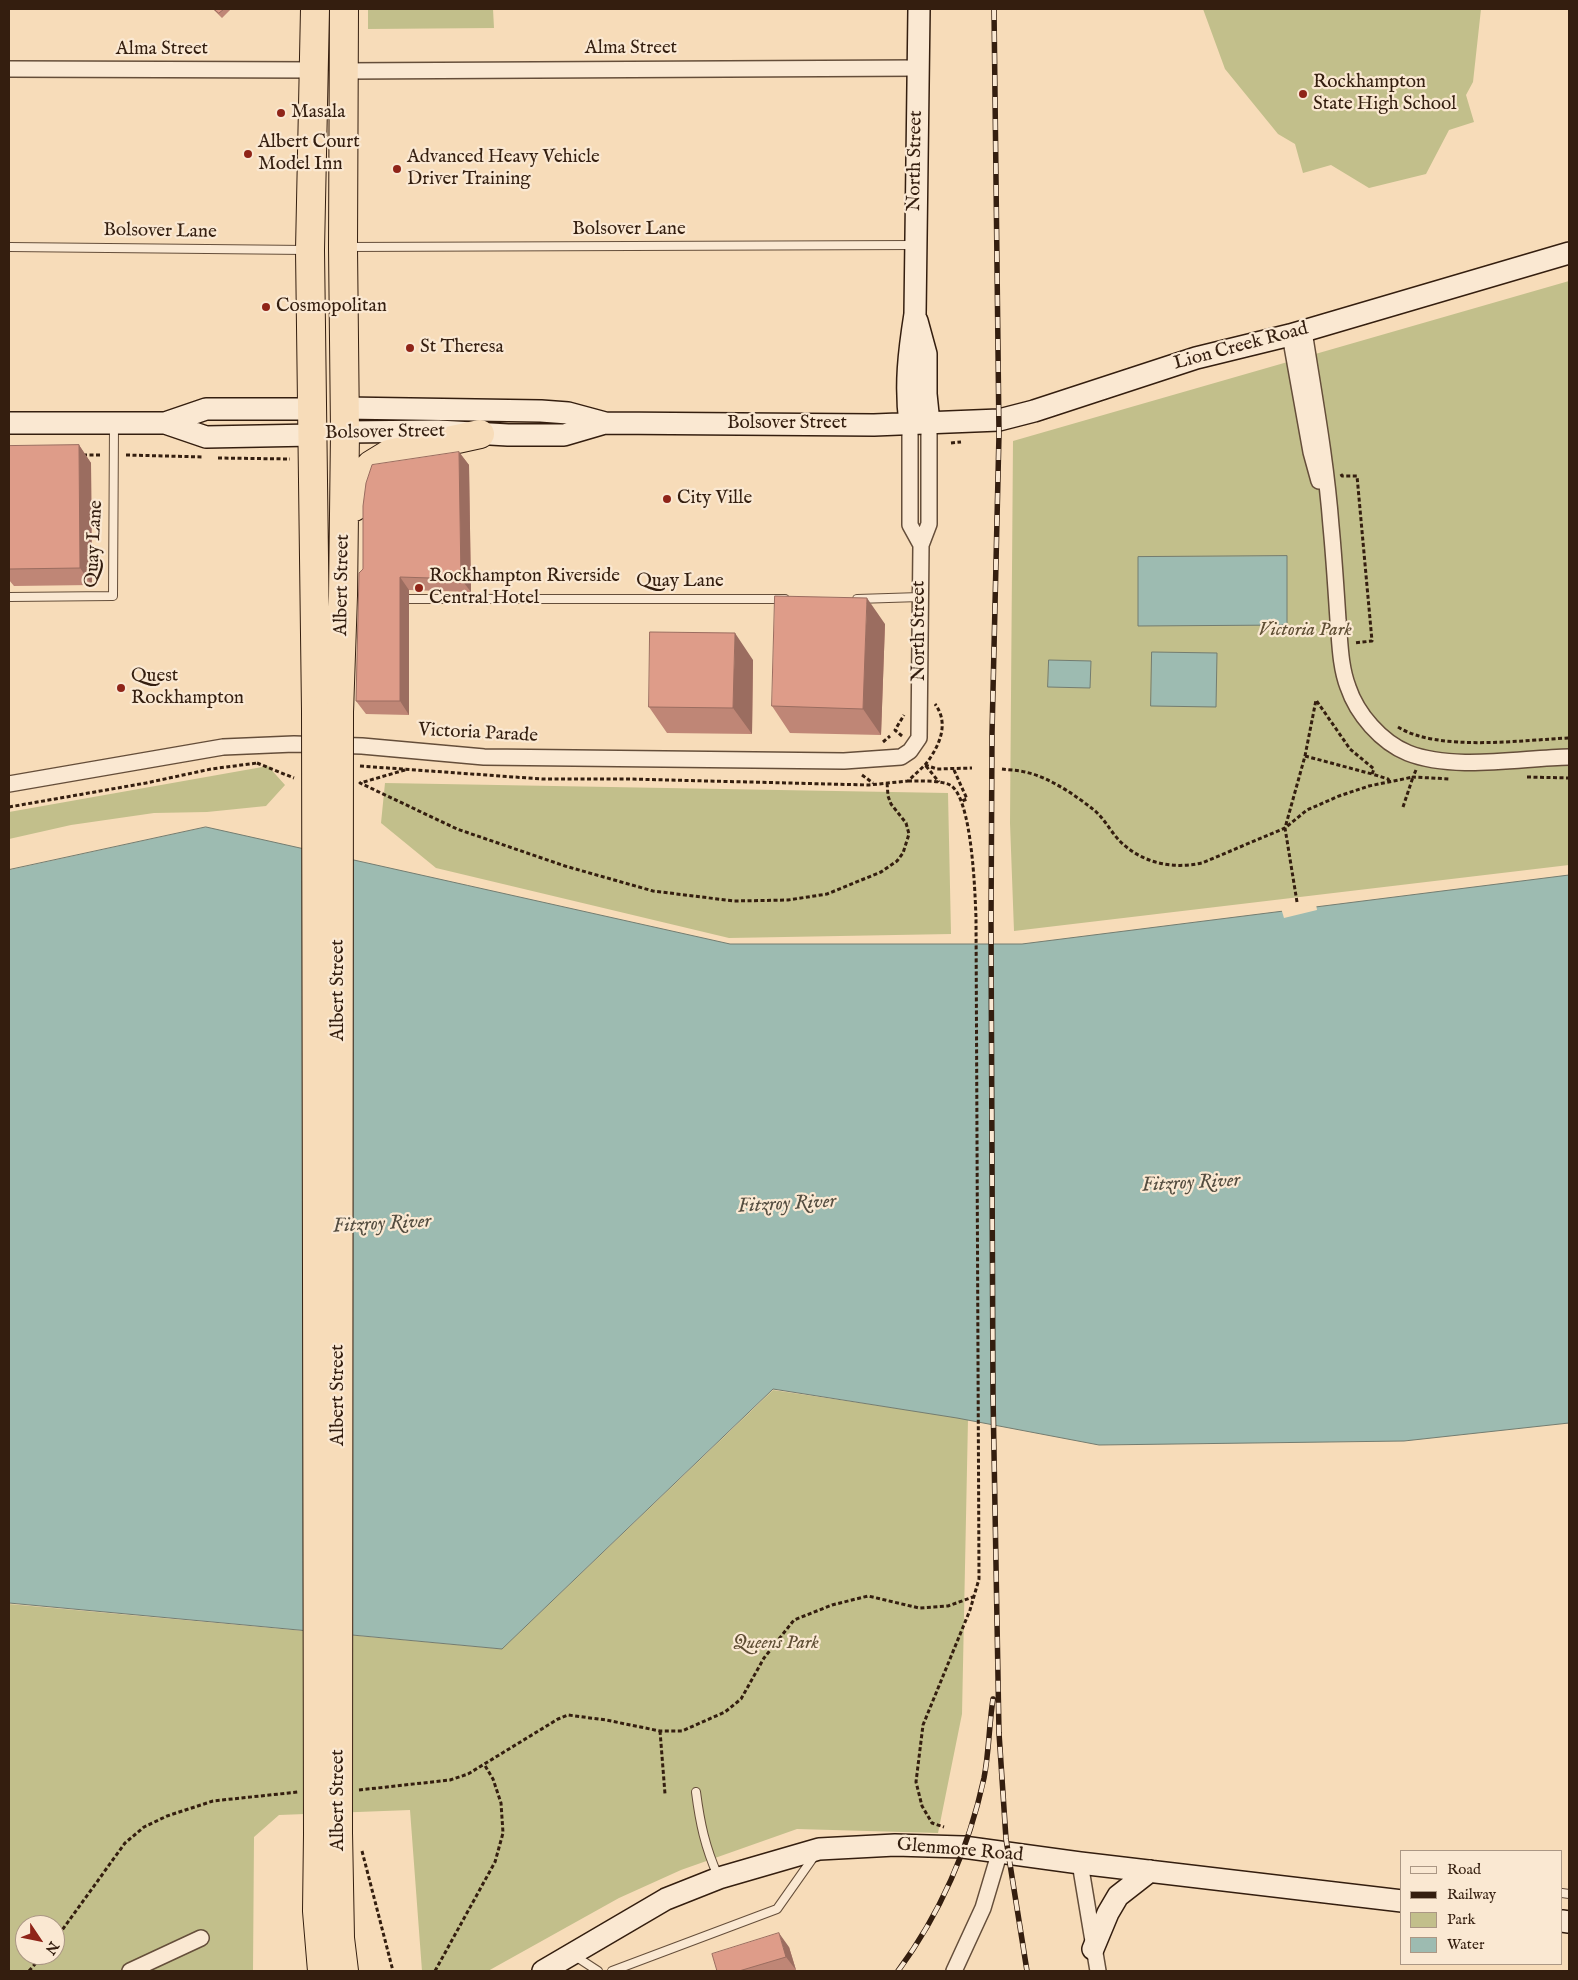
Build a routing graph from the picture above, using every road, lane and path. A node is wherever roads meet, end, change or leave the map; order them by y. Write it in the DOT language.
graph roads {
  1 [pos="315,9"];
  2 [pos="344,9"];
  3 [pos="919,9"];
  4 [pos="918,68"];
  5 [pos="9,69"];
  6 [pos="315,70"];
  7 [pos="344,71"];
  8 [pos="915,245"];
  9 [pos="9,247"];
  10 [pos="343,248"];
  11 [pos="310,250"];
  12 [pos="1569,253"];
  13 [pos="1297,333"];
  14 [pos="344,420"];
  15 [pos="313,422"];
  16 [pos="9,423"];
  17 [pos="114,423"];
  18 [pos="165,423"];
  19 [pos="605,423"];
  20 [pos="919,423"];
  21 [pos="480,434"];
  22 [pos="76,455"];
  23 [pos="114,455"];
  24 [pos="290,460"];
  25 [pos="1340,467"];
  26 [pos="9,596"];
  27 [pos="343,596"];
  28 [pos="920,597"];
  29 [pos="393,598"];
  30 [pos="791,598"];
  31 [pos="851,599"];
  32 [pos="1355,650"];
  33 [pos="936,706"];
  34 [pos="328,711"];
  35 [pos="920,717"];
  36 [pos="1393,723"];
  37 [pos="895,730"];
  38 [pos="902,736"];
  39 [pos="1569,738"];
  40 [pos="1305,756"];
  41 [pos="1569,757"];
  42 [pos="266,762"];
  43 [pos="351,765"];
  44 [pos="925,765"];
  45 [pos="972,768"];
  46 [pos="1002,769"];
  47 [pos="408,770"];
  48 [pos="954,770"];
  49 [pos="1372,774"];
  50 [pos="908,781"];
  51 [pos="887,782"];
  52 [pos="1389,782"];
  53 [pos="940,783"];
  54 [pos="9,784"];
  55 [pos="962,801"];
  56 [pos="9,807"];
  57 [pos="1403,808"];
  58 [pos="1285,828"];
  59 [pos="1297,902"];
  60 [pos="973,1596"];
  61 [pos="660,1731"];
  62 [pos="484,1764"];
  63 [pos="354,1791"];
  64 [pos="305,1792"];
  65 [pos="696,1792"];
  66 [pos="665,1794"];
  67 [pos="339,1837"];
  68 [pos="963,1847"];
  69 [pos="819,1849"];
  70 [pos="1000,1851"];
  71 [pos="1080,1863"];
  72 [pos="1150,1871"];
  73 [pos="718,1878"];
  74 [pos="1398,1900"];
  75 [pos="65,1926"];
  76 [pos="201,1938"];
  77 [pos="1093,1949"];
  78 [pos="572,1954"];
  79 [pos="130,1971"];
  80 [pos="322,1971"];
  81 [pos="344,1971"];
  82 [pos="393,1971"];
  83 [pos="434,1971"];
  84 [pos="543,1971"];
  85 [pos="598,1971"];
  86 [pos="612,1971"];
  87 [pos="954,1971"];
  88 [pos="1098,1971"];
  1 -- 6 [label="highway, Albert Street"];
  2 -- 7 [label="highway, Albert Street"];
  3 -- 4 [label="street, North Street"];
  4 -- 7 [label="street, Alma Street"];
  4 -- 8 [label="street, North Street"];
  5 -- 6 [label="street, Alma Street"];
  6 -- 11 [label="highway, Albert Street"];
  7 -- 10 [label="highway, Albert Street"];
  8 -- 10 [label="lane, Bolsover Lane"];
  8 -- 20 [label="street, North Street"];
  9 -- 11 [label="lane, Bolsover Lane"];
  10 -- 14 [label="highway, Albert Street"];
  11 -- 15 [label="highway, Albert Street"];
  12 -- 13 [label="street, Lion Creek Road"];
  13 -- 20 [label="street, Lion Creek Road"];
  13 -- 41 [label="street"];
  14 -- 15 [label="highway, Bolsover Street"];
  14 -- 19 [label="street, Bolsover Street"];
  14 -- 21 [label="street, Bolsover Street"];
  14 -- 27 [label="highway, Albert Street"];
  15 -- 18 [label="street, Bolsover Street"];
  15 -- 18 [label="street, Bolsover Street"];
  15 -- 34 [label="highway, Albert Street"];
  16 -- 17 [label="street, Bolsover Street"];
  17 -- 18 [label="street, Bolsover Street"];
  17 -- 23 [label="lane, Quay Lane"];
  19 -- 20 [label="street, Bolsover Street"];
  19 -- 21 [label="street, Bolsover Street"];
  20 -- 28 [label="street, North Street"];
  21 -- 27 [label="highway"];
  22 -- 23 [label="path"];
  23 -- 24 [label="path"];
  23 -- 26 [label="lane, Quay Lane"];
  25 -- 32 [label="path"];
  27 -- 34 [label="highway, Albert Street"];
  28 -- 31 [label="lane"];
  28 -- 35 [label="street, North Street"];
  29 -- 30 [label="lane, Quay Lane"];
  33 -- 44 [label="path"];
  34 -- 67 [label="highway, Albert Street, bridge"];
  35 -- 54 [label="street, Victoria Parade"];
  36 -- 39 [label="path"];
  37 -- 38 [label="path"];
  40 -- 49 [label="path"];
  40 -- 49 [label="path"];
  40 -- 58 [label="path"];
  42 -- 56 [label="path"];
  43 -- 47 [label="path"];
  44 -- 48 [label="path"];
  44 -- 50 [label="path"];
  44 -- 53 [label="path"];
  45 -- 48 [label="path"];
  46 -- 58 [label="path"];
  47 -- 51 [label="path"];
  47 -- 51 [label="path"];
  48 -- 55 [label="path"];
  49 -- 52 [label="path"];
  50 -- 51 [label="path"];
  50 -- 53 [label="path"];
  52 -- 57 [label="path"];
  52 -- 58 [label="path"];
  53 -- 55 [label="path"];
  55 -- 60 [label="path"];
  58 -- 59 [label="path"];
  60 -- 61 [label="path"];
  60 -- 68 [label="path"];
  61 -- 62 [label="path"];
  61 -- 66 [label="path"];
  62 -- 63 [label="path"];
  62 -- 83 [label="path"];
  64 -- 75 [label="path"];
  65 -- 73 [label="lane"];
  67 -- 80 [label="highway, Albert Street"];
  67 -- 81 [label="highway, Albert Street"];
  67 -- 82 [label="path"];
  68 -- 69 [label="street, Glenmore Road"];
  68 -- 70 [label="street, Glenmore Road"];
  69 -- 73 [label="street, Glenmore Road"];
  69 -- 86 [label="lane"];
  70 -- 71 [label="street, Glenmore Road"];
  70 -- 87 [label="street"];
  71 -- 72 [label="street, Glenmore Road"];
  71 -- 77 [label="street"];
  72 -- 74 [label="street, Glenmore Road"];
  72 -- 77 [label="street"];
  73 -- 78 [label="street, Glenmore Road"];
  76 -- 79 [label="street"];
  77 -- 88 [label="street"];
  78 -- 84 [label="street, Glenmore Road"];
  78 -- 85 [label="lane"];
}
